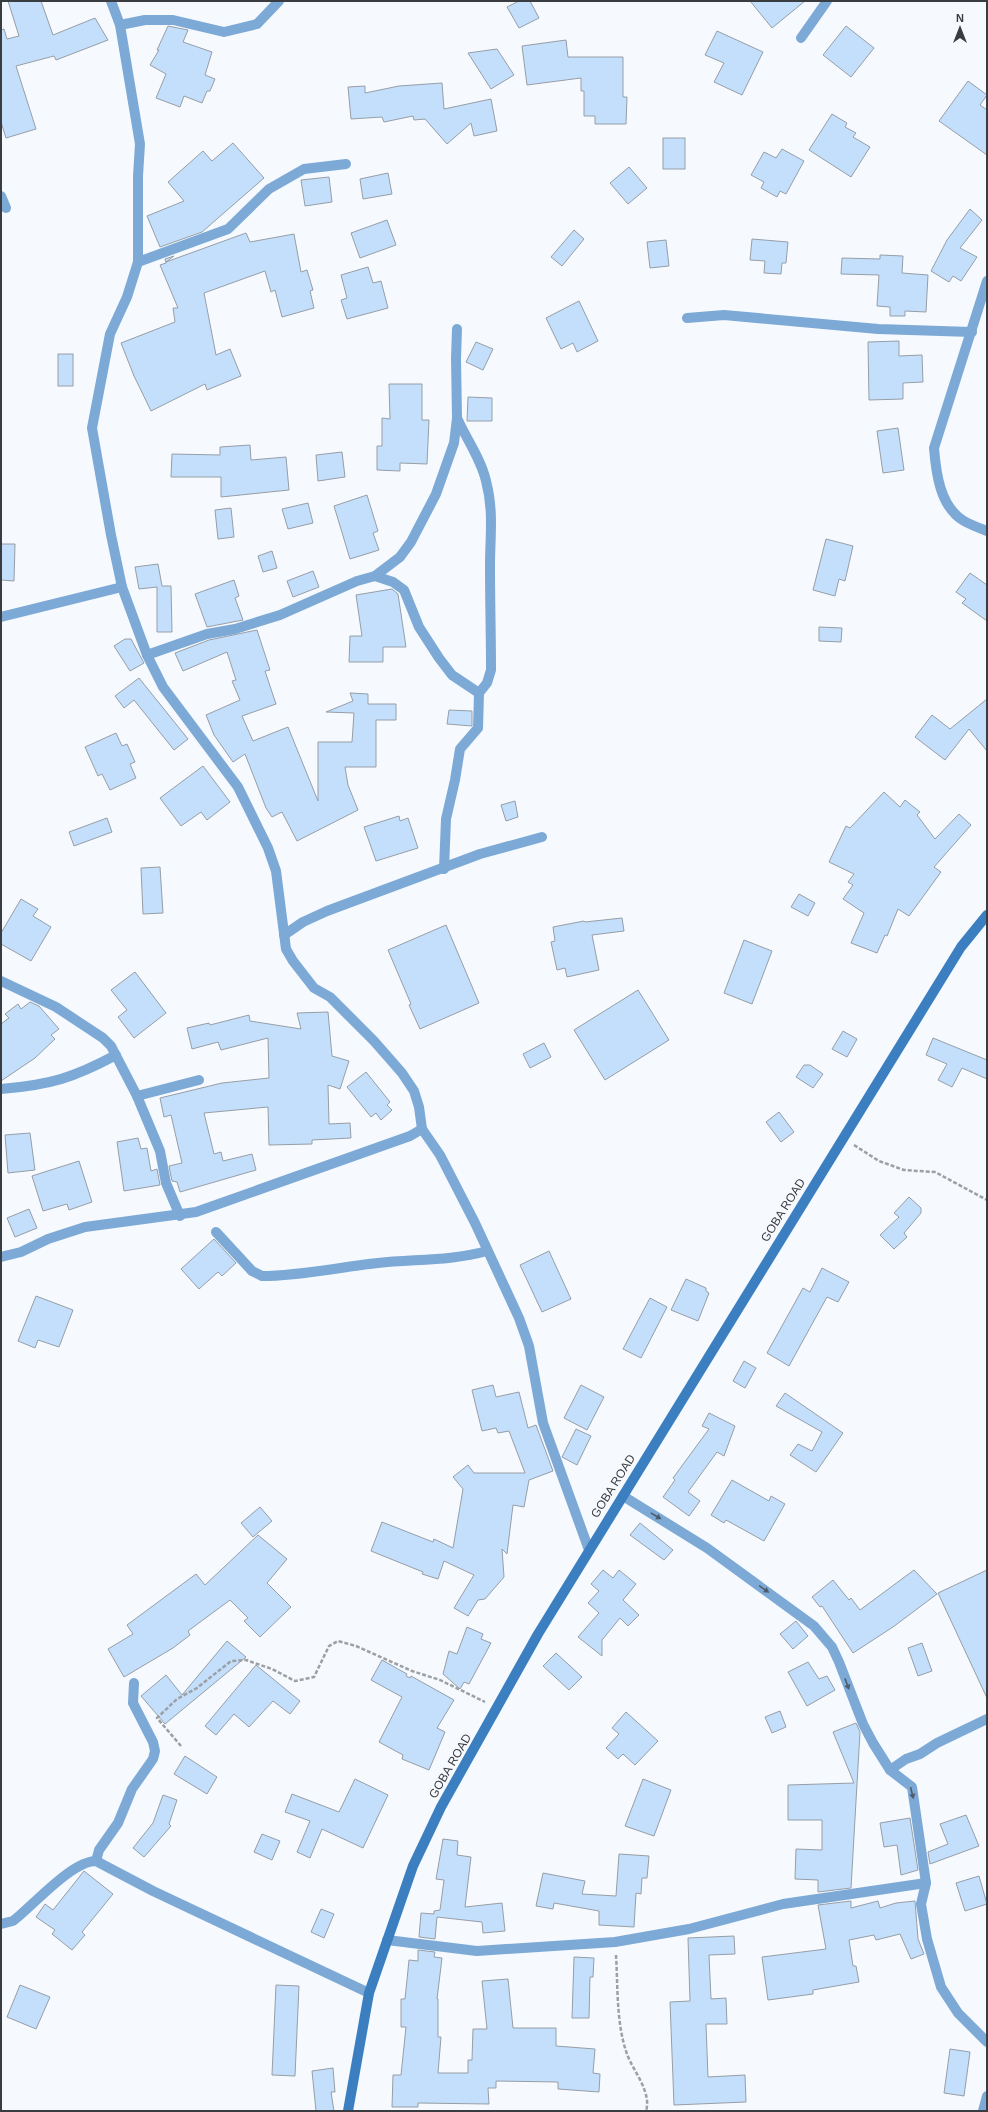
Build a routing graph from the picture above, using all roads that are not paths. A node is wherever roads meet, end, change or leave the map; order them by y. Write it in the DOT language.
graph roads {
  1 [pos="111,1"];
  2 [pos="279,1"];
  3 [pos="827,1"];
  4 [pos="120,25"];
  5 [pos="801,38"];
  6 [pos="346,164"];
  7 [pos="1,196"];
  8 [pos="6,208"];
  9 [pos="138,262"];
  10 [pos="987,281"];
  11 [pos="687,318"];
  12 [pos="458,329"];
  13 [pos="972,332"];
  14 [pos="457,418"];
  15 [pos="987,532"];
  16 [pos="375,576"];
  17 [pos="122,587"];
  18 [pos="1,617"];
  19 [pos="147,655"];
  20 [pos="479,693"];
  21 [pos="542,837"];
  22 [pos="444,869"];
  23 [pos="987,914"];
  24 [pos="284,935"];
  25 [pos="1,980"];
  26 [pos="116,1055"];
  27 [pos="200,1080"];
  28 [pos="1,1089"];
  29 [pos="137,1096"];
  30 [pos="422,1129"];
  31 [pos="180,1216"];
  32 [pos="216,1232"];
  33 [pos="487,1251"];
  34 [pos="1,1257"];
  35 [pos="623,1496"];
  36 [pos="589,1550"];
  37 [pos="134,1683"];
  38 [pos="987,1719"];
  39 [pos="890,1770"];
  40 [pos="96,1861"];
  41 [pos="926,1883"];
  42 [pos="1,1924"];
  43 [pos="387,1940"];
  44 [pos="369,1994"];
  45 [pos="987,2042"];
  46 [pos="987,2096"];
  47 [pos="348,2111"];
  48 [pos="983,2111"];
  1 -- 4 [label="street"];
  2 -- 4 [label="street"];
  3 -- 5 [label="street"];
  4 -- 9 [label="street"];
  6 -- 9 [label="street"];
  7 -- 8 [label="street"];
  9 -- 17 [label="street"];
  10 -- 13 [label="street"];
  11 -- 13 [label="street"];
  12 -- 14 [label="street"];
  13 -- 15 [label="street"];
  14 -- 16 [label="street"];
  14 -- 20 [label="street"];
  16 -- 19 [label="street"];
  16 -- 20 [label="street"];
  17 -- 18 [label="street"];
  17 -- 19 [label="street"];
  19 -- 24 [label="street"];
  20 -- 22 [label="street"];
  21 -- 22 [label="street"];
  22 -- 24 [label="street"];
  23 -- 35 [label="main road, GOBA ROAD"];
  24 -- 30 [label="street"];
  25 -- 26 [label="street"];
  26 -- 28 [label="street"];
  26 -- 29 [label="street"];
  27 -- 29 [label="street"];
  29 -- 31 [label="street"];
  30 -- 31 [label="street"];
  30 -- 33 [label="street"];
  31 -- 34 [label="street"];
  32 -- 33 [label="street"];
  33 -- 36 [label="street"];
  35 -- 36 [label="main road, GOBA ROAD"];
  35 -- 39 [label="street, one-way"];
  36 -- 43 [label="main road, GOBA ROAD"];
  37 -- 40 [label="street"];
  38 -- 39 [label="street"];
  39 -- 41 [label="street, one-way"];
  40 -- 42 [label="street"];
  40 -- 44 [label="street"];
  41 -- 43 [label="street"];
  41 -- 45 [label="street"];
  43 -- 44 [label="main road, GOBA ROAD"];
  44 -- 47 [label="main road, GOBA ROAD"];
  46 -- 48 [label="street"];
}
